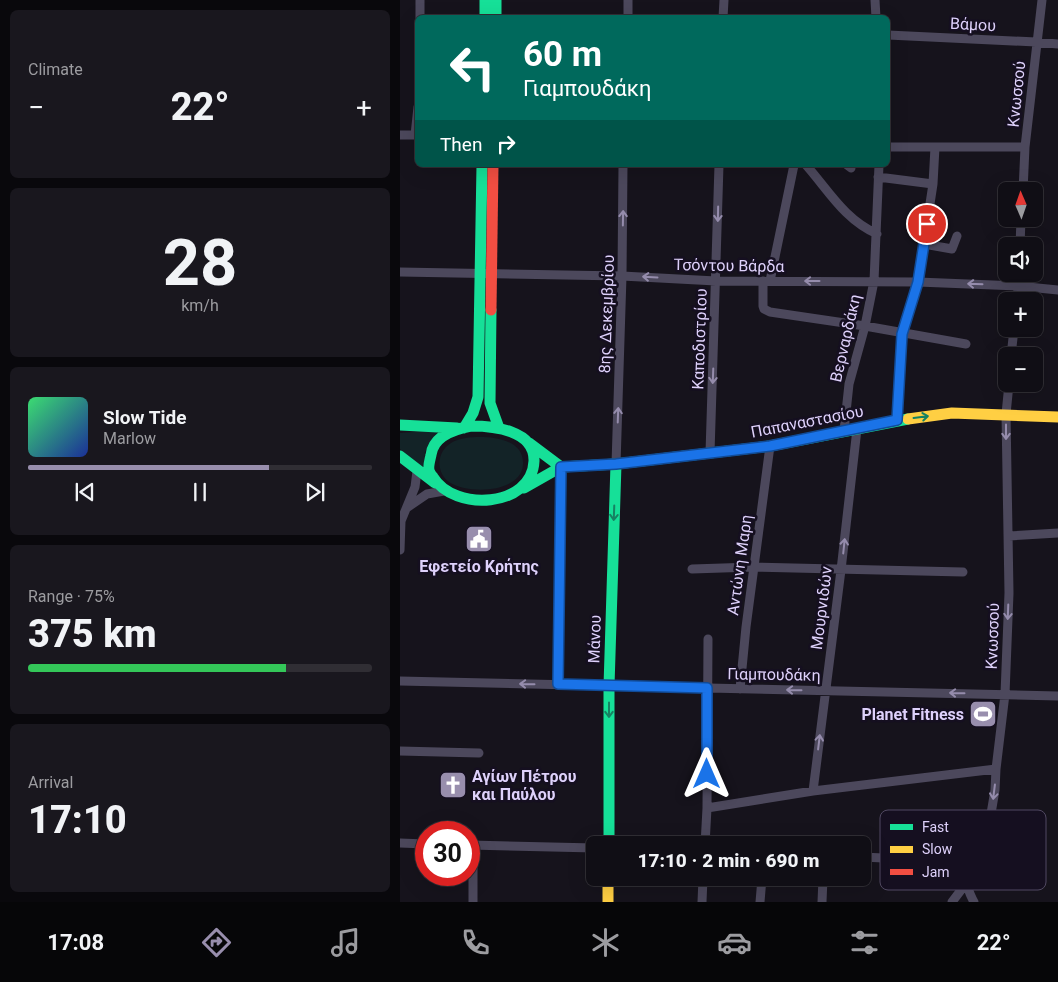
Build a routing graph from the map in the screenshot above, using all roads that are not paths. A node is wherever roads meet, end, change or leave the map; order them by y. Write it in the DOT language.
graph roads {
  1 [pos="420,0"];
  2 [pos="485,0"];
  3 [pos="496,0"];
  4 [pos="628,0"];
  5 [pos="724,0"];
  6 [pos="875,0"];
  7 [pos="1042,0"];
  8 [pos="420,15"];
  9 [pos="485,15"];
  10 [pos="496,15"];
  11 [pos="628,15"];
  12 [pos="724,15"];
  13 [pos="876,15"];
  14 [pos="890,35"];
  15 [pos="1036,42"];
  16 [pos="1058,44"];
  17 [pos="400,135"];
  18 [pos="415,135"];
  19 [pos="935,147"];
  20 [pos="1025,147"];
  21 [pos="890,148"];
  22 [pos="482,167"];
  23 [pos="493,167"];
  24 [pos="624,167"];
  25 [pos="719,167"];
  26 [pos="794,167"];
  27 [pos="808,167"];
  28 [pos="879,167"];
  29 [pos="878,177"];
  30 [pos="1023,182"];
  31 [pos="933,184"];
  32 [pos="876,234"];
  33 [pos="957,236"];
  34 [pos="924,244"];
  35 [pos="400,272"];
  36 [pos="485,273"];
  37 [pos="622,276"];
  38 [pos="716,281"];
  39 [pos="766,281"];
  40 [pos="874,281"];
  41 [pos="918,282"];
  42 [pos="1018,282"];
  43 [pos="1018,286"];
  44 [pos="1058,290"];
  45 [pos="1018,292"];
  46 [pos="865,326"];
  47 [pos="902,334"];
  48 [pos="966,344"];
  49 [pos="1008,392"];
  50 [pos="1006,414"];
  51 [pos="1058,417"];
  52 [pos="897,420"];
  53 [pos="403,427"];
  54 [pos="463,428"];
  55 [pos="499,428"];
  56 [pos="857,429"];
  57 [pos="844,431"];
  58 [pos="525,440"];
  59 [pos="770,446"];
  60 [pos="710,453"];
  61 [pos="402,460"];
  62 [pos="616,464"];
  63 [pos="561,467"];
  64 [pos="417,471"];
  65 [pos="439,487"];
  66 [pos="524,488"];
  67 [pos="406,509"];
  68 [pos="1058,533"];
  69 [pos="1009,536"];
  70 [pos="400,550"];
  71 [pos="753,567"];
  72 [pos="692,569"];
  73 [pos="841,570"];
  74 [pos="964,572"];
  75 [pos="708,639"];
  76 [pos="400,681"];
  77 [pos="558,684"];
  78 [pos="609,686"];
  79 [pos="707,688"];
  80 [pos="740,689"];
  81 [pos="825,690"];
  82 [pos="1005,694"];
  83 [pos="1058,696"];
  84 [pos="400,751"];
  85 [pos="479,753"];
  86 [pos="996,769"];
  87 [pos="813,791"];
  88 [pos="707,808"];
  89 [pos="992,810"];
  90 [pos="609,836"];
  91 [pos="705,836"];
  92 [pos="400,843"];
  93 [pos="415,844"];
  94 [pos="480,845"];
  95 [pos="586,848"];
  96 [pos="472,886"];
  97 [pos="608,886"];
  98 [pos="703,886"];
  99 [pos="761,886"];
  100 [pos="823,886"];
  101 [pos="961,890"];
  102 [pos="970,890"];
  103 [pos="473,902"];
  104 [pos="608,902"];
  105 [pos="702,902"];
  106 [pos="760,902"];
  107 [pos="822,902"];
  108 [pos="952,902"];
  109 [pos="974,902"];
  1 -- 8 [label="street"];
  2 -- 9 [label="street"];
  3 -- 10 [label="street"];
  4 -- 11 [label="street"];
  5 -- 12 [label="street"];
  6 -- 13 [label="street"];
  7 -- 15 [label="street, Κνωσσού"];
  14 -- 15 [label="street, Βάμου"];
  15 -- 16 [label="street, Βάμου"];
  15 -- 20 [label="street, Κνωσσού"];
  17 -- 18 [label="street"];
  19 -- 20 [label="street"];
  19 -- 21 [label="street"];
  19 -- 31 [label="street"];
  20 -- 30 [label="street, Κνωσσού"];
  22 -- 36 [label="street"];
  23 -- 36 [label="street"];
  37 -- 24 [label="street, 8ης Δεκεμβρίου, one-way"];
  25 -- 38 [label="street, Καποδιστρίου, one-way"];
  26 -- 39 [label="street"];
  27 -- 32 [label="street"];
  28 -- 29 [label="street, Βερναρδάκη"];
  29 -- 31 [label="street"];
  29 -- 32 [label="street, Βερναρδάκη"];
  31 -- 34 [label="street"];
  32 -- 40 [label="street, Βερναρδάκη"];
  33 -- 34 [label="street"];
  34 -- 41 [label="street"];
  35 -- 36 [label="street, Τσόντου Βάρδα"];
  36 -- 37 [label="street, Τσόντου Βάρδα"];
  36 -- 54 [label="street"];
  36 -- 55 [label="street"];
  38 -- 37 [label="street, Τσόντου Βάρδα, one-way"];
  62 -- 37 [label="street, 8ης Δεκεμβρίου, one-way"];
  38 -- 39 [label="street, Τσόντου Βάρδα"];
  38 -- 60 [label="street, Καποδιστρίου, one-way"];
  40 -- 39 [label="street, Τσόντου Βάρδα, one-way"];
  39 -- 46 [label="street"];
  40 -- 41 [label="street, Τσόντου Βάρδα"];
  40 -- 46 [label="street, Βερναρδάκη"];
  43 -- 41 [label="street, Τσόντου Βάρδα, one-way"];
  41 -- 47 [label="street"];
  42 -- 43 [label="street"];
  43 -- 44 [label="street, Τσόντου Βάρδα"];
  43 -- 45 [label="street"];
  46 -- 47 [label="street"];
  46 -- 57 [label="street, Βερναρδάκη"];
  47 -- 48 [label="street"];
  47 -- 52 [label="street"];
  49 -- 50 [label="street, Κνωσσού"];
  50 -- 51 [label="street, Παπαναστασίου"];
  52 -- 50 [label="street, Παπαναστασίου, one-way"];
  50 -- 69 [label="street, Κνωσσού, one-way"];
  52 -- 56 [label="street, Παπαναστασίου"];
  53 -- 54 [label="street"];
  54 -- 55 [label="street"];
  54 -- 65 [label="street"];
  55 -- 58 [label="street"];
  56 -- 57 [label="street, Παπαναστασίου"];
  73 -- 56 [label="street, Μουρνιδών, one-way"];
  57 -- 59 [label="street, Παπαναστασίου"];
  58 -- 63 [label="street"];
  58 -- 66 [label="street"];
  59 -- 60 [label="street, Παπαναστασίου"];
  59 -- 71 [label="street, Αντώνη Μαρη"];
  60 -- 62 [label="street, Παπαναστασίου"];
  61 -- 64 [label="street"];
  62 -- 63 [label="street, Παπαναστασίου"];
  62 -- 78 [label="street, Μάνου, one-way"];
  63 -- 66 [label="street, Παπαναστασίου"];
  63 -- 77 [label="street"];
  64 -- 65 [label="street"];
  64 -- 67 [label="street"];
  65 -- 66 [label="street"];
  65 -- 67 [label="street"];
  67 -- 70 [label="street"];
  68 -- 69 [label="street"];
  69 -- 82 [label="street, Κνωσσού, one-way"];
  71 -- 72 [label="street"];
  71 -- 73 [label="street"];
  71 -- 80 [label="street, Αντώνη Μαρη"];
  73 -- 74 [label="street"];
  73 -- 81 [label="street, Μουρνιδών"];
  75 -- 79 [label="street"];
  77 -- 76 [label="street, Γιαμπουδάκη, one-way"];
  77 -- 78 [label="street, Γιαμπουδάκη"];
  78 -- 79 [label="street, Γιαμπουδάκη"];
  78 -- 90 [label="street, Μάνου, one-way"];
  79 -- 80 [label="street, Γιαμπουδάκη"];
  79 -- 88 [label="street"];
  81 -- 80 [label="street, Γιαμπουδάκη, one-way"];
  82 -- 81 [label="street, Γιαμπουδάκη, one-way"];
  87 -- 81 [label="street, Μουρνιδών, one-way"];
  82 -- 83 [label="street, Γιαμπουδάκη"];
  82 -- 86 [label="street, Κνωσσού"];
  84 -- 85 [label="street"];
  86 -- 87 [label="street"];
  86 -- 89 [label="street, Κνωσσού, one-way"];
  87 -- 88 [label="street"];
  88 -- 91 [label="street"];
  92 -- 93 [label="street"];
  94 -- 95 [label="street"];
  96 -- 103 [label="street"];
  97 -- 104 [label="street"];
  98 -- 105 [label="street"];
  99 -- 106 [label="street"];
  100 -- 107 [label="street"];
  101 -- 108 [label="street, Κνωσσού"];
  102 -- 109 [label="street"];
}
